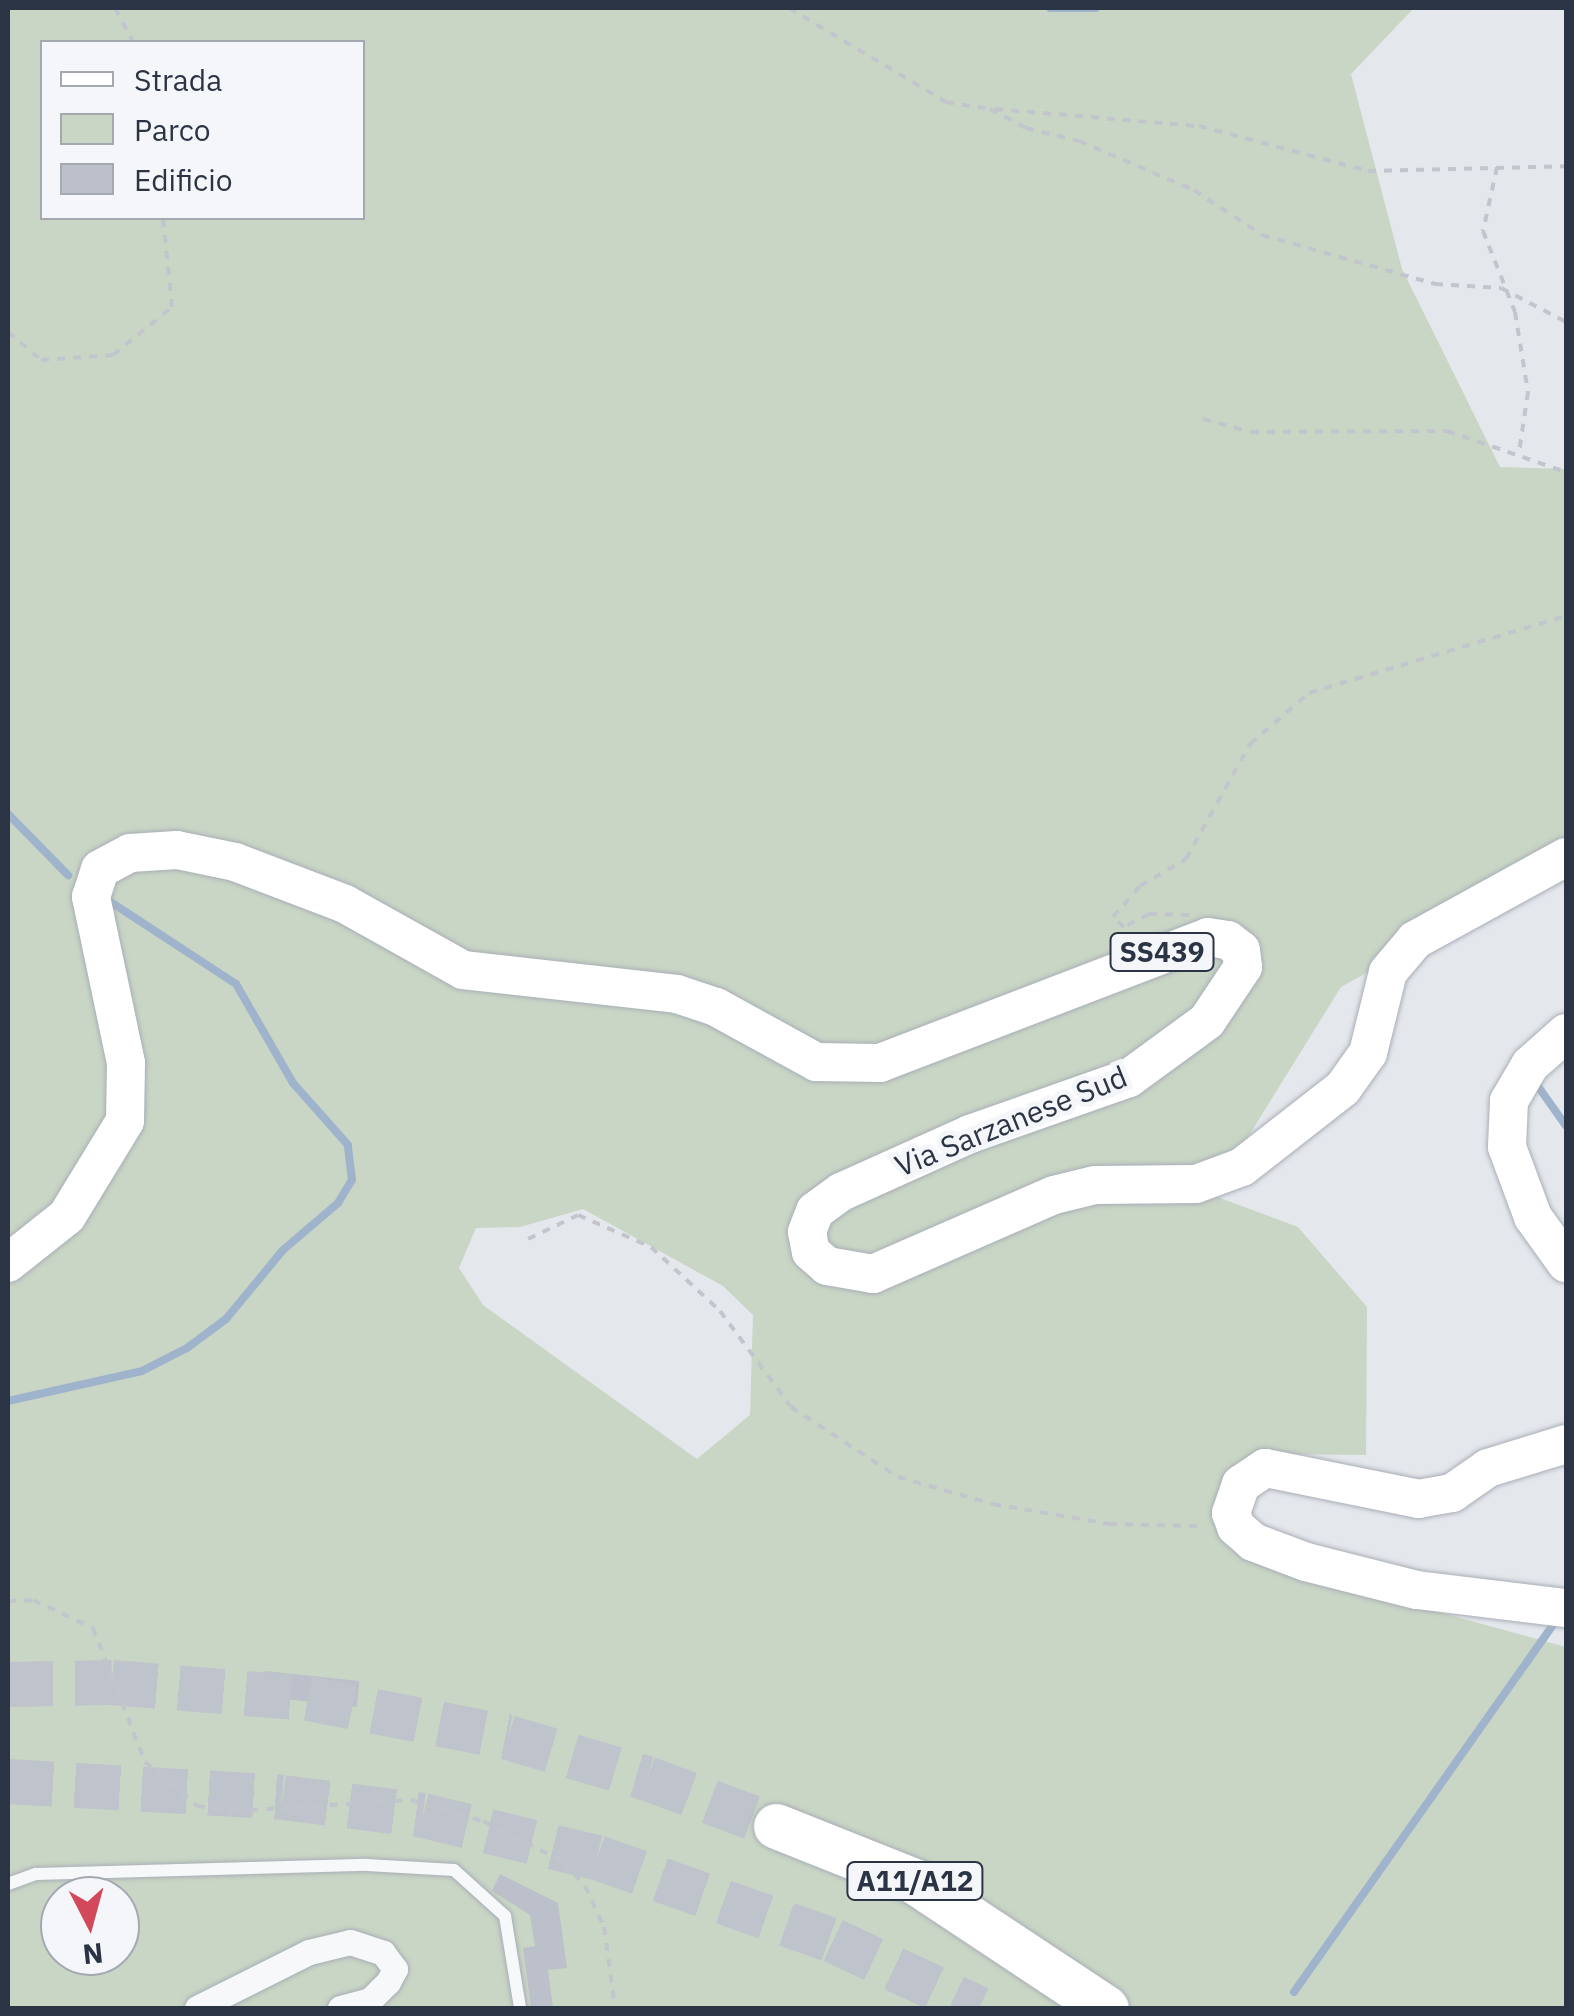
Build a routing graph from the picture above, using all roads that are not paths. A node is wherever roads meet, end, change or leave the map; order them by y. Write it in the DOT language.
graph roads {
  1 [pos="1566,857"];
  2 [pos="1566,1033"];
  3 [pos="8,1263"];
  4 [pos="1566,1263"];
  5 [pos="1566,1444"];
  6 [pos="1566,1608"];
  7 [pos="776,1826"];
  8 [pos="8,1884"];
  9 [pos="197,2008"];
  10 [pos="340,2008"];
  11 [pos="520,2008"];
  12 [pos="1106,2008"];
  1 -- 3 [label="main road, Via Sarzanese Sud / SS439"];
  2 -- 4 [label="main road"];
  5 -- 6 [label="main road"];
  7 -- 12 [label="highway, A11/A12"];
  8 -- 11 [label="lane"];
  9 -- 10 [label="street"];
}
